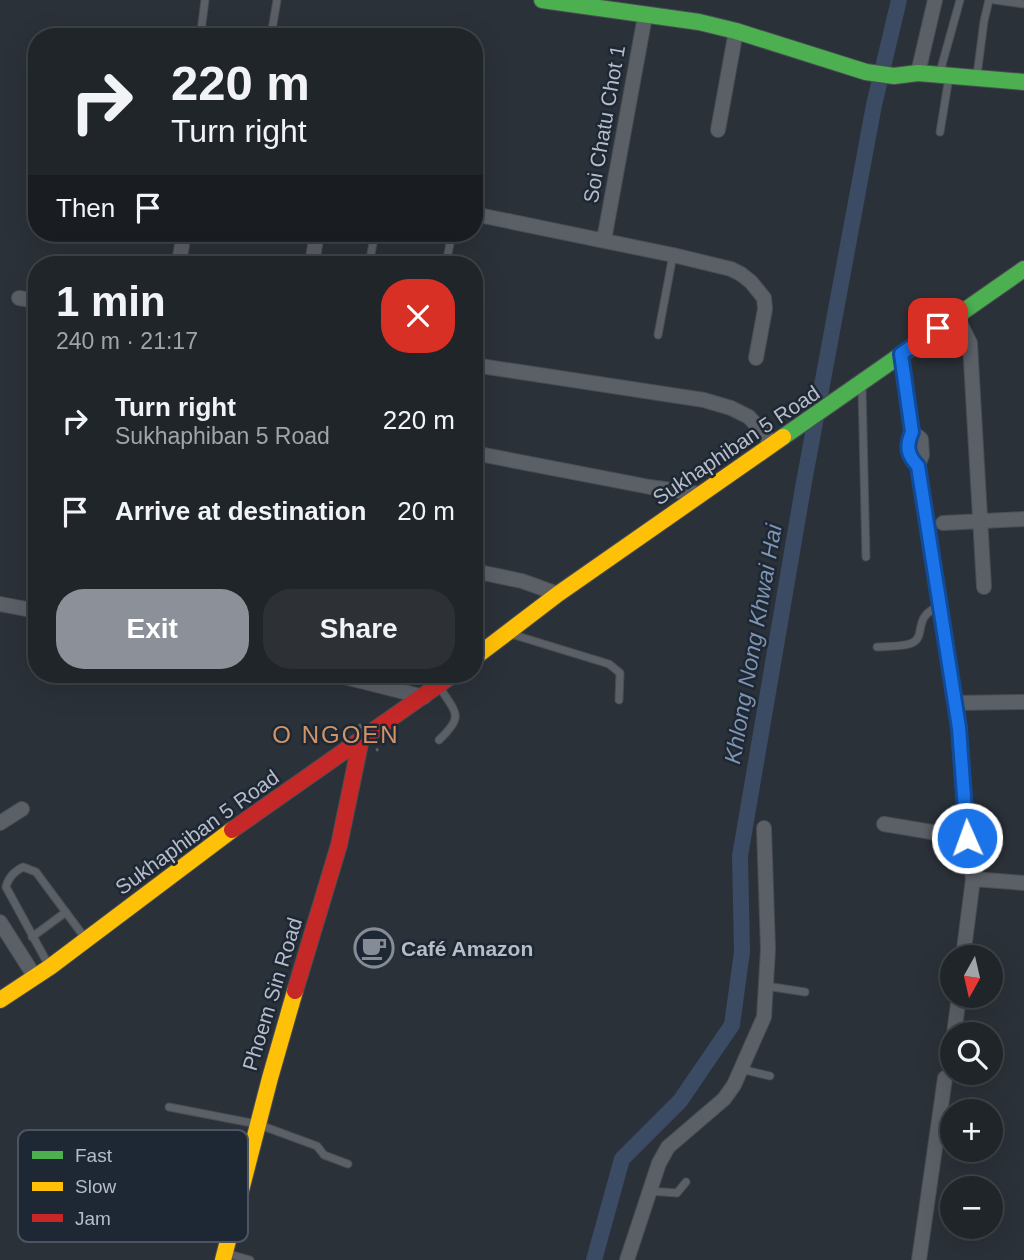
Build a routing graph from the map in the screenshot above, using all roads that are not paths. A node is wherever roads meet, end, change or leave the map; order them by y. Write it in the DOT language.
graph roads {
  1 [pos="205,0"];
  2 [pos="277,0"];
  3 [pos="542,0"];
  4 [pos="935,0"];
  5 [pos="960,0"];
  6 [pos="989,0"];
  7 [pos="995,0"];
  8 [pos="1024,4"];
  9 [pos="645,16"];
  10 [pos="201,28"];
  11 [pos="272,28"];
  12 [pos="736,31"];
  13 [pos="918,73"];
  14 [pos="944,76"];
  15 [pos="976,79"];
  16 [pos="1024,82"];
  17 [pos="718,130"];
  18 [pos="940,132"];
  19 [pos="483,216"];
  20 [pos="604,240"];
  21 [pos="673,256"];
  22 [pos="1024,270"];
  23 [pos="19,298"];
  24 [pos="28,300"];
  25 [pos="956,315"];
  26 [pos="658,335"];
  27 [pos="901,354"];
  28 [pos="756,358"];
  29 [pos="483,366"];
  30 [pos="861,384"];
  31 [pos="772,443"];
  32 [pos="483,455"];
  33 [pos="700,494"];
  34 [pos="1024,519"];
  35 [pos="981,520"];
  36 [pos="943,523"];
  37 [pos="866,556"];
  38 [pos="483,573"];
  39 [pos="984,587"];
  40 [pos="558,594"];
  41 [pos="0,604"];
  42 [pos="938,607"];
  43 [pos="28,609"];
  44 [pos="507,633"];
  45 [pos="877,647"];
  46 [pos="483,651"];
  47 [pos="369,683"];
  48 [pos="442,683"];
  49 [pos="438,686"];
  50 [pos="424,697"];
  51 [pos="619,699"];
  52 [pos="1024,702"];
  53 [pos="955,703"];
  54 [pos="360,732"];
  55 [pos="439,740"];
  56 [pos="22,809"];
  57 [pos="0,823"];
  58 [pos="884,824"];
  59 [pos="764,828"];
  60 [pos="967,838"];
  61 [pos="972,879"];
  62 [pos="1024,883"];
  63 [pos="66,912"];
  64 [pos="0,922"];
  65 [pos="32,937"];
  66 [pos="86,940"];
  67 [pos="964,945"];
  68 [pos="50,967"];
  69 [pos="34,977"];
  70 [pos="766,986"];
  71 [pos="805,992"];
  72 [pos="0,1000"];
  73 [pos="741,1069"];
  74 [pos="769,1076"];
  75 [pos="944,1085"];
  76 [pos="169,1107"];
  77 [pos="257,1124"];
  78 [pos="248,1159"];
  79 [pos="348,1164"];
  80 [pos="686,1182"];
  81 [pos="649,1191"];
  82 [pos="223,1256"];
  83 [pos="250,1260"];
  84 [pos="627,1260"];
  85 [pos="919,1260"];
  1 -- 10 [label="lane"];
  2 -- 11 [label="lane"];
  3 -- 9 [label="main road"];
  4 -- 13 [label="street"];
  5 -- 14 [label="lane"];
  6 -- 15 [label="lane"];
  7 -- 8 [label="lane"];
  9 -- 12 [label="main road"];
  9 -- 20 [label="street, Soi Chatu Chot 1"];
  12 -- 13 [label="main road"];
  12 -- 17 [label="street"];
  13 -- 14 [label="main road"];
  14 -- 15 [label="main road"];
  14 -- 18 [label="lane"];
  15 -- 16 [label="main road"];
  19 -- 20 [label="street"];
  20 -- 21 [label="street"];
  21 -- 26 [label="lane"];
  21 -- 28 [label="street"];
  22 -- 25 [label="main road, Sukhaphiban 5 Road"];
  23 -- 24 [label="street"];
  25 -- 27 [label="main road, Sukhaphiban 5 Road"];
  25 -- 35 [label="street"];
  27 -- 30 [label="main road, Sukhaphiban 5 Road"];
  27 -- 42 [label="street"];
  29 -- 31 [label="street"];
  30 -- 31 [label="main road, Sukhaphiban 5 Road"];
  30 -- 37 [label="lane"];
  31 -- 33 [label="main road, Sukhaphiban 5 Road"];
  32 -- 33 [label="street"];
  33 -- 40 [label="main road, Sukhaphiban 5 Road"];
  34 -- 35 [label="street"];
  35 -- 36 [label="street"];
  35 -- 39 [label="street"];
  38 -- 40 [label="street"];
  40 -- 44 [label="main road, Sukhaphiban 5 Road"];
  41 -- 43 [label="street"];
  42 -- 45 [label="lane"];
  42 -- 53 [label="street"];
  44 -- 46 [label="main road, Sukhaphiban 5 Road"];
  44 -- 51 [label="lane"];
  47 -- 50 [label="street"];
  48 -- 49 [label="main road, Sukhaphiban 5 Road"];
  49 -- 50 [label="main road, Sukhaphiban 5 Road"];
  49 -- 55 [label="lane"];
  50 -- 54 [label="main road, Sukhaphiban 5 Road"];
  52 -- 53 [label="street"];
  53 -- 60 [label="street"];
  54 -- 66 [label="main road, Sukhaphiban 5 Road"];
  54 -- 77 [label="main road, Phoem Sin Road"];
  56 -- 57 [label="street"];
  58 -- 60 [label="street"];
  59 -- 70 [label="street"];
  60 -- 61 [label="street"];
  61 -- 62 [label="street"];
  61 -- 67 [label="street"];
  63 -- 65 [label="lane"];
  63 -- 65 [label="lane"];
  63 -- 66 [label="lane"];
  64 -- 69 [label="street"];
  65 -- 68 [label="lane"];
  66 -- 68 [label="main road, Sukhaphiban 5 Road"];
  68 -- 69 [label="main road, Sukhaphiban 5 Road"];
  69 -- 72 [label="main road, Sukhaphiban 5 Road"];
  70 -- 71 [label="lane"];
  70 -- 73 [label="street"];
  73 -- 74 [label="lane"];
  73 -- 81 [label="street"];
  75 -- 85 [label="street"];
  76 -- 77 [label="lane"];
  77 -- 78 [label="main road, Phoem Sin Road"];
  77 -- 79 [label="lane"];
  80 -- 81 [label="lane"];
  81 -- 84 [label="street"];
  82 -- 83 [label="lane"];
}
